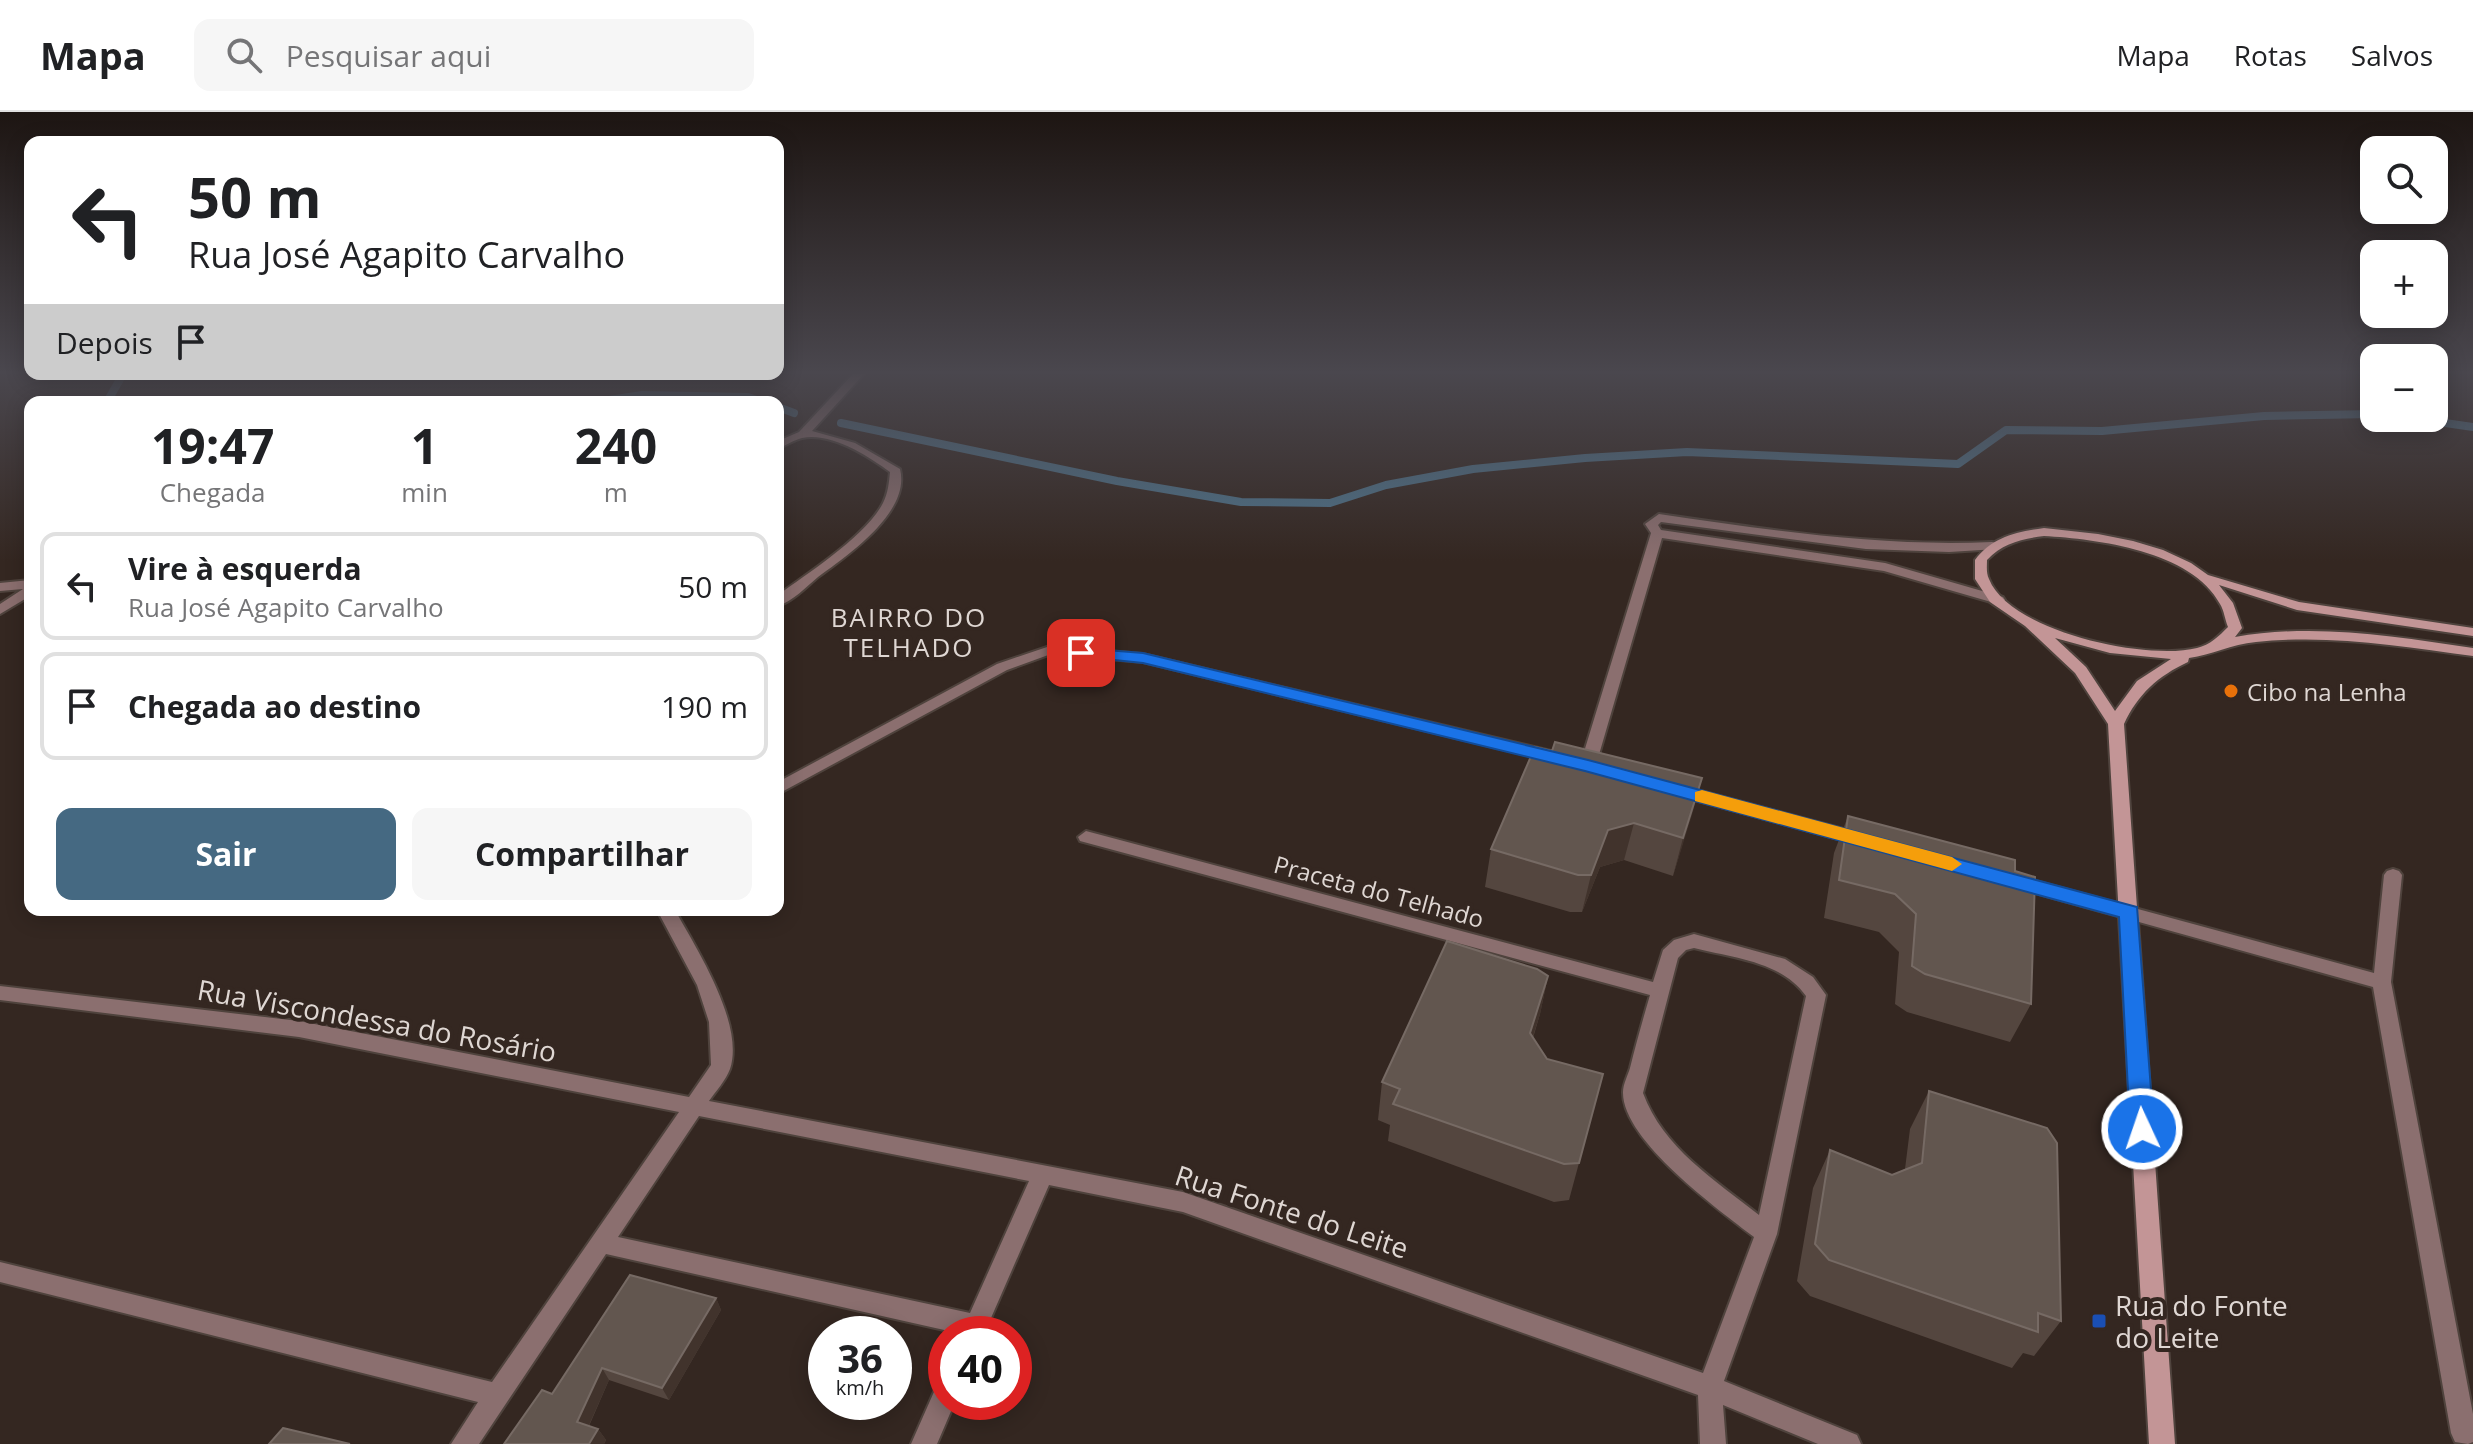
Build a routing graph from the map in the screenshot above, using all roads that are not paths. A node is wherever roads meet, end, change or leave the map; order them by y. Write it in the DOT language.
graph roads {
  1 [pos="814,436"];
  2 [pos="1657,533"];
  3 [pos="1992,546"];
  4 [pos="2191,569"];
  5 [pos="24,585"];
  6 [pos="0,587"];
  7 [pos="24,594"];
  8 [pos="784,597"];
  9 [pos="1998,600"];
  10 [pos="0,610"];
  11 [pos="2028,621"];
  12 [pos="2473,632"];
  13 [pos="2222,643"];
  14 [pos="2473,652"];
  15 [pos="2197,653"];
  16 [pos="2116,724"];
  17 [pos="784,786"];
  18 [pos="1662,786"];
  19 [pos="1086,837"];
  20 [pos="1873,843"];
  21 [pos="1994,875"];
  22 [pos="2393,875"];
  23 [pos="2129,912"];
  24 [pos="669,916"];
  25 [pos="2382,982"];
  26 [pos="1660,991"];
  27 [pos="0,993"];
  28 [pos="696,1105"];
  29 [pos="1043,1173"];
  30 [pos="1766,1234"];
  31 [pos="601,1243"];
  32 [pos="0,1272"];
  33 [pos="980,1316"];
  34 [pos="928,1319"];
  35 [pos="1710,1387"];
  36 [pos="497,1395"];
  37 [pos="935,1420"];
  38 [pos="2464,1433"];
  39 [pos="2160,1442"];
  40 [pos="464,1444"];
  41 [pos="924,1444"];
  42 [pos="1713,1444"];
  43 [pos="1848,1444"];
  1 -- 8 [label="street"];
  2 -- 3 [label="street"];
  2 -- 9 [label="street"];
  2 -- 17 [label="street"];
  3 -- 4 [label="street"];
  3 -- 9 [label="street"];
  4 -- 12 [label="street"];
  4 -- 13 [label="street"];
  5 -- 6 [label="street"];
  7 -- 10 [label="street"];
  9 -- 11 [label="street"];
  11 -- 15 [label="street"];
  11 -- 16 [label="street"];
  13 -- 14 [label="street"];
  13 -- 15 [label="street"];
  15 -- 16 [label="street"];
  16 -- 23 [label="street"];
  18 -- 20 [label="street"];
  19 -- 26 [label="street, Praceta do Telhado"];
  21 -- 23 [label="street"];
  22 -- 25 [label="street"];
  23 -- 25 [label="street"];
  23 -- 39 [label="street"];
  24 -- 28 [label="street"];
  25 -- 38 [label="street"];
  26 -- 30 [label="street"];
  26 -- 30 [label="street"];
  27 -- 28 [label="street, Rua Viscondessa do Rosário"];
  28 -- 29 [label="street, Rua Fonte do Leite"];
  28 -- 31 [label="street"];
  29 -- 33 [label="street"];
  29 -- 35 [label="street, Rua Fonte do Leite"];
  30 -- 35 [label="street"];
  31 -- 34 [label="street"];
  31 -- 36 [label="street"];
  32 -- 36 [label="street"];
  35 -- 42 [label="street"];
  35 -- 43 [label="street, Rua Fonte do Leite"];
  36 -- 40 [label="street"];
  37 -- 41 [label="street"];
}
